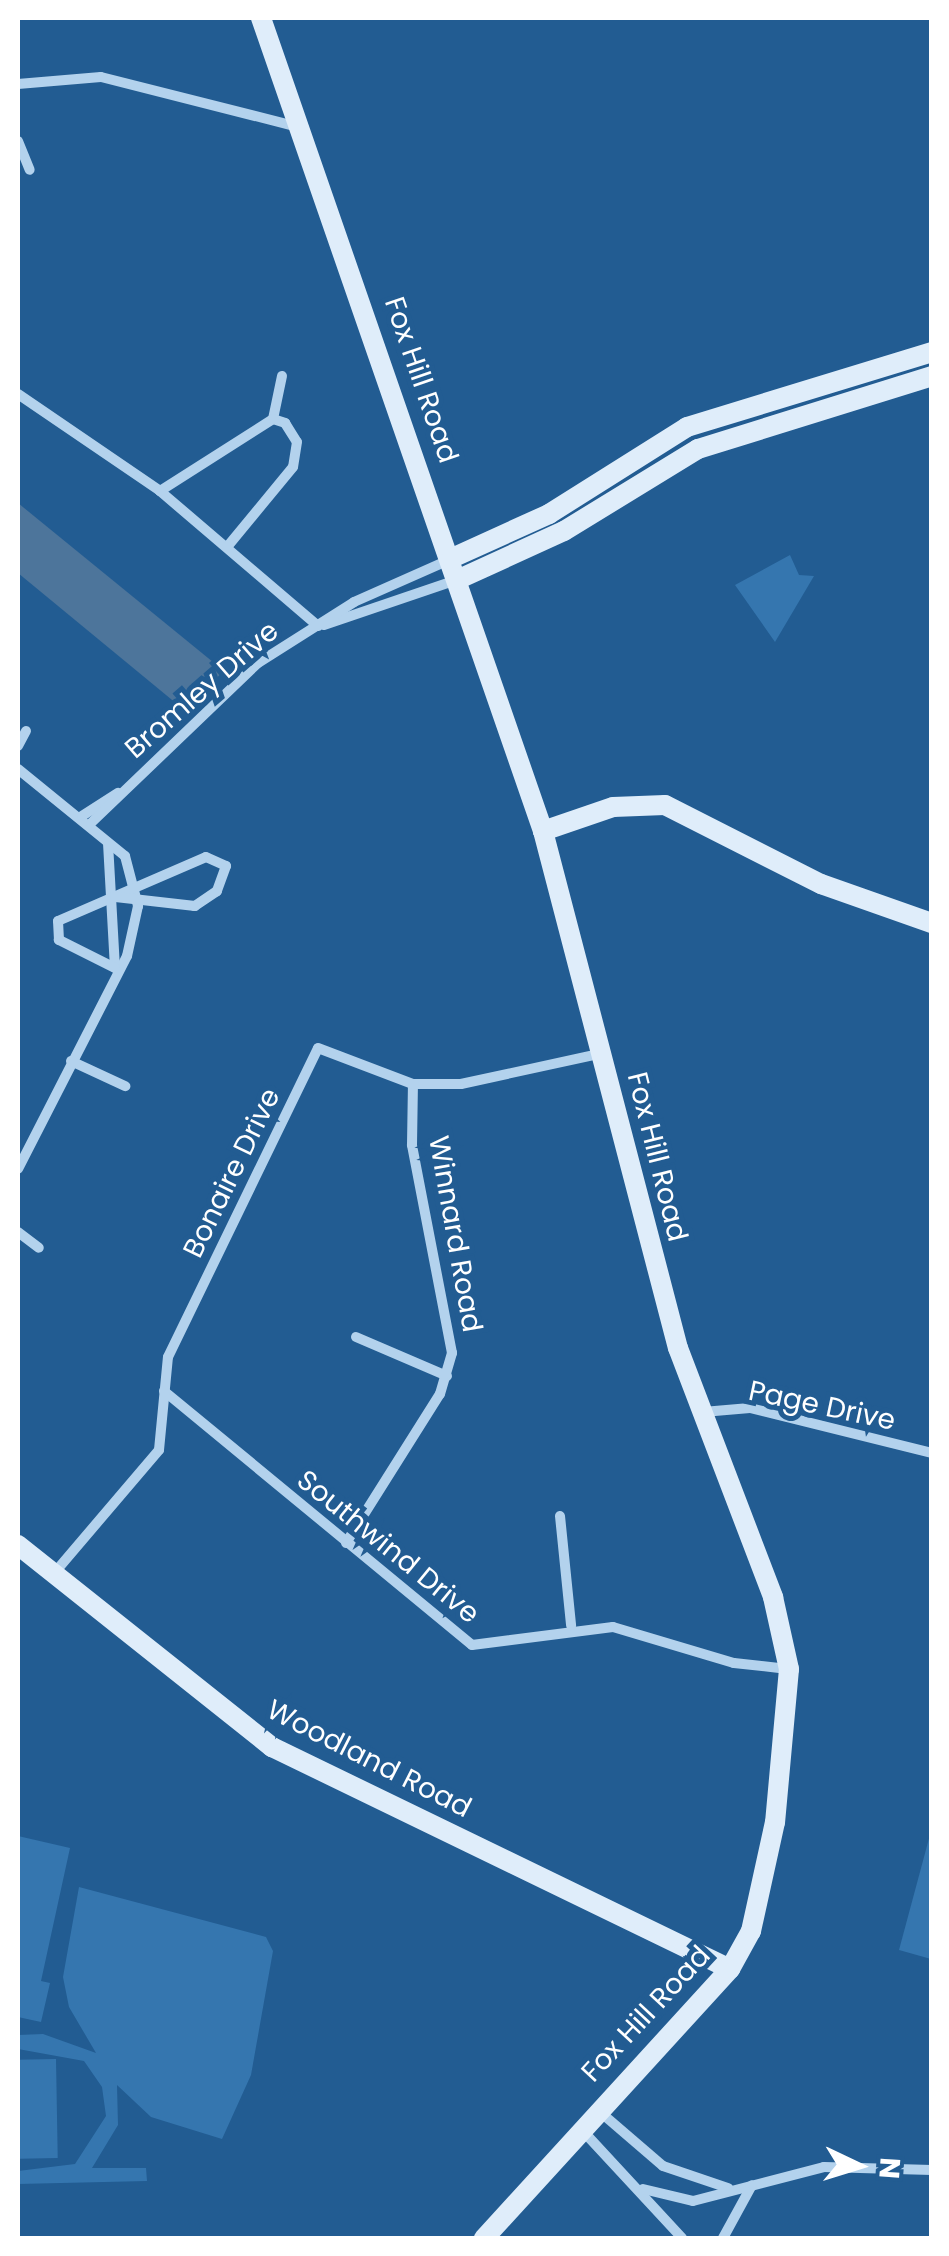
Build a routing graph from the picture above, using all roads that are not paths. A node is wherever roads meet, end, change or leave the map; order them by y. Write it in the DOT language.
graph roads {
  1 [pos="261,18"];
  2 [pos="18,84"];
  3 [pos="305,128"];
  4 [pos="18,141"];
  5 [pos="30,170"];
  6 [pos="932,352"];
  7 [pos="282,376"];
  8 [pos="932,376"];
  9 [pos="18,394"];
  10 [pos="274,420"];
  11 [pos="160,491"];
  12 [pos="227,547"];
  13 [pos="452,558"];
  14 [pos="459,579"];
  15 [pos="318,626"];
  16 [pos="26,732"];
  17 [pos="18,746"];
  18 [pos="18,769"];
  19 [pos="86,819"];
  20 [pos="543,831"];
  21 [pos="108,844"];
  22 [pos="136,888"];
  23 [pos="116,897"];
  24 [pos="138,904"];
  25 [pos="932,924"];
  26 [pos="114,968"];
  27 [pos="604,1053"];
  28 [pos="71,1061"];
  29 [pos="414,1084"];
  30 [pos="124,1086"];
  31 [pos="18,1169"];
  32 [pos="18,1232"];
  33 [pos="39,1248"];
  34 [pos="356,1337"];
  35 [pos="447,1376"];
  36 [pos="164,1391"];
  37 [pos="702,1412"];
  38 [pos="932,1454"];
  39 [pos="560,1516"];
  40 [pos="346,1543"];
  41 [pos="18,1545"];
  42 [pos="56,1572"];
  43 [pos="571,1625"];
  44 [pos="788,1669"];
  45 [pos="730,1969"];
  46 [pos="596,2108"];
  47 [pos="578,2126"];
  48 [pos="932,2170"];
  49 [pos="752,2185"];
  50 [pos="643,2188"];
  51 [pos="728,2188"];
  52 [pos="484,2238"];
  53 [pos="682,2238"];
  54 [pos="723,2238"];
  1 -- 3 [label="main road, Fox Hill Road"];
  2 -- 3 [label="street"];
  3 -- 13 [label="main road, Fox Hill Road"];
  4 -- 5 [label="street"];
  6 -- 13 [label="main road"];
  7 -- 10 [label="street"];
  8 -- 14 [label="main road"];
  9 -- 11 [label="street"];
  10 -- 11 [label="street"];
  10 -- 12 [label="street"];
  11 -- 12 [label="street"];
  12 -- 15 [label="street"];
  13 -- 14 [label="main road, Fox Hill Road"];
  13 -- 15 [label="street, Bromley Drive"];
  14 -- 15 [label="street, Bromley Drive"];
  14 -- 20 [label="main road, Fox Hill Road"];
  15 -- 19 [label="street, Bromley Drive"];
  16 -- 17 [label="street"];
  18 -- 19 [label="street"];
  19 -- 21 [label="street"];
  20 -- 25 [label="main road"];
  20 -- 27 [label="main road, Fox Hill Road"];
  21 -- 22 [label="street"];
  21 -- 23 [label="street"];
  22 -- 23 [label="street"];
  22 -- 24 [label="street"];
  22 -- 24 [label="street"];
  23 -- 24 [label="street"];
  23 -- 26 [label="street"];
  23 -- 26 [label="street"];
  24 -- 26 [label="street"];
  26 -- 28 [label="street"];
  27 -- 29 [label="street, Bonaire Drive"];
  27 -- 37 [label="main road, Fox Hill Road"];
  28 -- 30 [label="street"];
  28 -- 31 [label="street"];
  29 -- 35 [label="street, Winnard Road"];
  29 -- 36 [label="street, Bonaire Drive"];
  32 -- 33 [label="street"];
  34 -- 35 [label="street"];
  35 -- 40 [label="street, Winnard Road"];
  36 -- 40 [label="street, Southwind Drive"];
  36 -- 42 [label="street, Bonaire Drive"];
  37 -- 38 [label="street, Page Drive"];
  37 -- 44 [label="main road, Fox Hill Road"];
  39 -- 43 [label="street"];
  40 -- 43 [label="street, Southwind Drive"];
  41 -- 42 [label="main road, Woodland Road"];
  42 -- 45 [label="main road, Woodland Road"];
  43 -- 44 [label="street, Southwind Drive"];
  44 -- 45 [label="main road, Fox Hill Road"];
  45 -- 46 [label="main road, Fox Hill Road"];
  46 -- 47 [label="main road, Fox Hill Road"];
  46 -- 51 [label="street"];
  47 -- 50 [label="street"];
  47 -- 52 [label="main road, Fox Hill Road"];
  48 -- 49 [label="street"];
  49 -- 51 [label="street"];
  49 -- 54 [label="street"];
  50 -- 51 [label="street"];
  50 -- 53 [label="street"];
}
